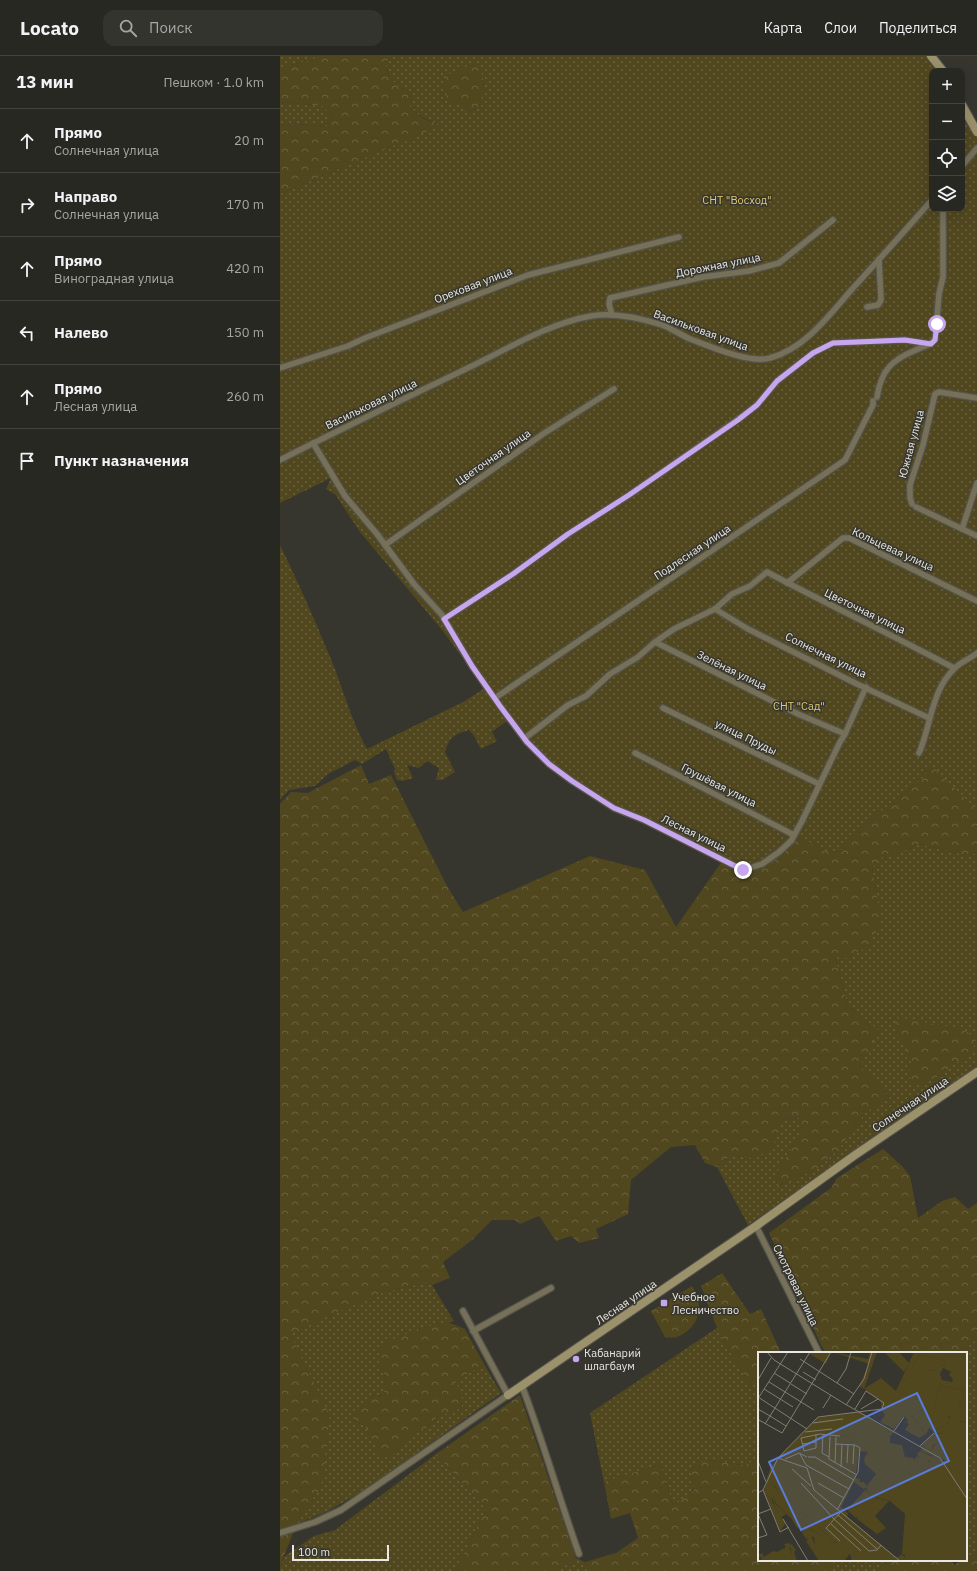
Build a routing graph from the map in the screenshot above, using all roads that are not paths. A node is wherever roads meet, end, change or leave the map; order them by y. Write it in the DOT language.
graph roads {
  1 [pos="931,56"];
  2 [pos="941,68"];
  3 [pos="965,110"];
  4 [pos="977,132"];
  5 [pos="977,148"];
  6 [pos="965,162"];
  7 [pos="929,203"];
  8 [pos="943,212"];
  9 [pos="833,220"];
  10 [pos="679,237"];
  11 [pos="879,259"];
  12 [pos="867,307"];
  13 [pos="612,315"];
  14 [pos="931,344"];
  15 [pos="280,368"];
  16 [pos="614,389"];
  17 [pos="977,398"];
  18 [pos="313,443"];
  19 [pos="280,460"];
  20 [pos="977,483"];
  21 [pos="962,530"];
  22 [pos="977,536"];
  23 [pos="385,545"];
  24 [pos="787,583"];
  25 [pos="977,601"];
  26 [pos="715,609"];
  27 [pos="444,619"];
  28 [pos="655,642"];
  29 [pos="977,653"];
  30 [pos="954,668"];
  31 [pos="866,687"];
  32 [pos="495,698"];
  33 [pos="663,708"];
  34 [pos="930,718"];
  35 [pos="845,734"];
  36 [pos="525,738"];
  37 [pos="635,753"];
  38 [pos="919,754"];
  39 [pos="819,784"];
  40 [pos="794,835"];
  41 [pos="977,1072"];
  42 [pos="756,1226"];
  43 [pos="551,1288"];
  44 [pos="463,1312"];
  45 [pos="473,1331"];
  46 [pos="819,1352"];
  47 [pos="522,1386"];
  48 [pos="508,1395"];
  49 [pos="280,1533"];
  50 [pos="579,1554"];
  1 -- 2 [label="street"];
  3 -- 4 [label="street"];
  5 -- 6 [label="street"];
  7 -- 11 [label="street, Васильковая улица"];
  8 -- 14 [label="street"];
  9 -- 13 [label="street, Дорожная улица"];
  10 -- 15 [label="street, Ореховая улица"];
  11 -- 12 [label="street"];
  11 -- 13 [label="street, Васильковая улица"];
  13 -- 18 [label="street, Васильковая улица"];
  14 -- 27 [label="street"];
  14 -- 32 [label="street, Подлесная улица"];
  16 -- 23 [label="street, Цветочная улица"];
  17 -- 21 [label="street, Южная улица"];
  18 -- 19 [label="street, Васильковая улица"];
  18 -- 23 [label="street, Лесная улица"];
  20 -- 21 [label="street"];
  21 -- 22 [label="street"];
  23 -- 27 [label="street, Лесная улица"];
  24 -- 25 [label="street, Кольцевая улица"];
  24 -- 26 [label="street, Цветочная улица"];
  24 -- 30 [label="street, Цветочная улица"];
  26 -- 28 [label="street"];
  26 -- 31 [label="street, Солнечная улица"];
  27 -- 32 [label="street, Лесная улица"];
  28 -- 35 [label="street, Зелёная улица"];
  28 -- 36 [label="street"];
  29 -- 30 [label="street"];
  30 -- 34 [label="street"];
  31 -- 34 [label="street, Солнечная улица"];
  31 -- 35 [label="street, Лесная улица"];
  32 -- 36 [label="street, Лесная улица"];
  33 -- 39 [label="street, улица Пруды"];
  34 -- 38 [label="street"];
  35 -- 39 [label="street, Лесная улица"];
  36 -- 40 [label="street, Лесная улица"];
  37 -- 40 [label="street, Грушёвая улица"];
  39 -- 40 [label="street, Лесная улица"];
  41 -- 42 [label="street, Солнечная улица"];
  42 -- 46 [label="street, Смотровая улица"];
  42 -- 47 [label="street, Лесная улица"];
  43 -- 45 [label="street"];
  44 -- 45 [label="street"];
  45 -- 48 [label="street"];
  47 -- 48 [label="street, Лесная улица"];
  47 -- 50 [label="street"];
  48 -- 49 [label="street"];
}
